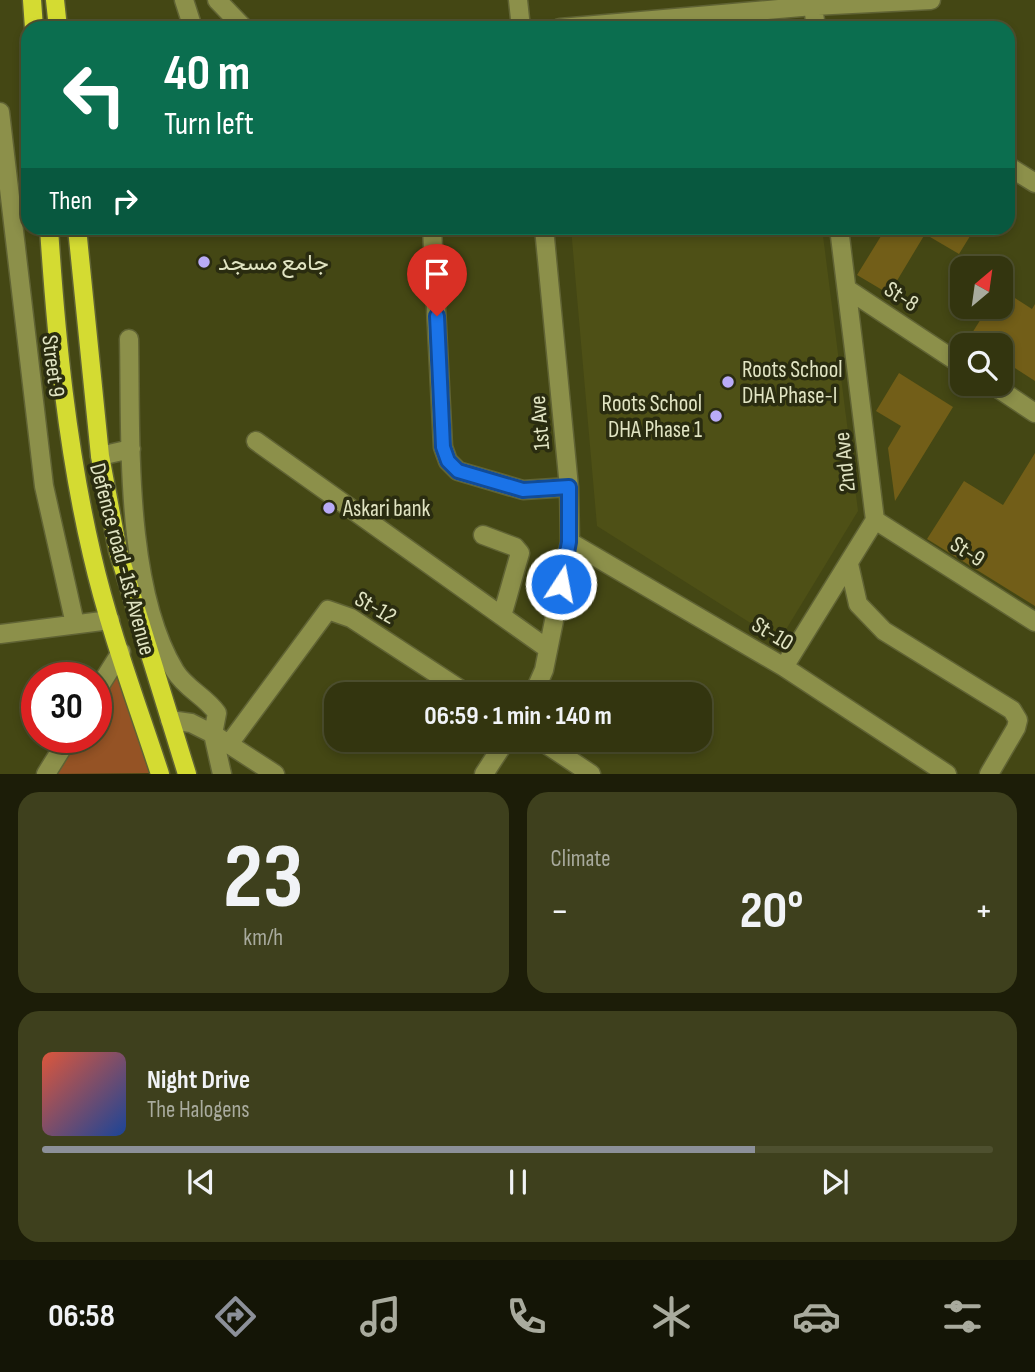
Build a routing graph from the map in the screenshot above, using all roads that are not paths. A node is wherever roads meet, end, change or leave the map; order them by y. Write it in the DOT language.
graph roads {
  1 [pos="32,0"];
  2 [pos="55,0"];
  3 [pos="184,0"];
  4 [pos="216,0"];
  5 [pos="518,0"];
  6 [pos="930,0"];
  7 [pos="813,6"];
  8 [pos="34,21"];
  9 [pos="57,21"];
  10 [pos="191,21"];
  11 [pos="237,21"];
  12 [pos="521,21"];
  13 [pos="640,21"];
  14 [pos="815,21"];
  15 [pos="0,112"];
  16 [pos="1015,170"];
  17 [pos="1035,183"];
  18 [pos="49,235"];
  19 [pos="432,235"];
  20 [pos="545,235"];
  21 [pos="840,235"];
  22 [pos="78,236"];
  23 [pos="50,246"];
  24 [pos="850,291"];
  25 [pos="129,340"];
  26 [pos="950,357"];
  27 [pos="1010,396"];
  28 [pos="1035,413"];
  29 [pos="256,440"];
  30 [pos="131,449"];
  31 [pos="100,456"];
  32 [pos="569,487"];
  33 [pos="876,520"];
  34 [pos="483,535"];
  35 [pos="569,542"];
  36 [pos="849,564"];
  37 [pos="502,616"];
  38 [pos="110,620"];
  39 [pos="1035,622"];
  40 [pos="75,624"];
  41 [pos="0,634"];
  42 [pos="548,649"];
  43 [pos="121,652"];
  44 [pos="112,666"];
  45 [pos="784,667"];
  46 [pos="449,682"];
  47 [pos="539,682"];
  48 [pos="170,720"];
  49 [pos="213,734"];
  50 [pos="229,744"];
  51 [pos="498,752"];
  52 [pos="558,752"];
  53 [pos="58,753"];
  54 [pos="46,774"];
  55 [pos="160,774"];
  56 [pos="187,774"];
  57 [pos="222,774"];
  58 [pos="275,774"];
  59 [pos="484,774"];
  60 [pos="592,774"];
  61 [pos="947,774"];
  62 [pos="989,774"];
  1 -- 8 [label="main road"];
  2 -- 9 [label="main road"];
  3 -- 10 [label="street"];
  4 -- 11 [label="street"];
  5 -- 12 [label="street"];
  6 -- 7 [label="street"];
  7 -- 13 [label="street"];
  7 -- 14 [label="street"];
  15 -- 40 [label="street, Street 9"];
  16 -- 17 [label="street"];
  18 -- 23 [label="main road, Defence road -1st Avenue"];
  19 -- 32 [label="street"];
  20 -- 32 [label="street, 1st Ave"];
  21 -- 24 [label="street, 2nd Ave"];
  22 -- 23 [label="main road"];
  22 -- 31 [label="main road"];
  23 -- 38 [label="main road, Defence road -1st Avenue"];
  24 -- 26 [label="street, St-8"];
  24 -- 33 [label="street, 2nd Ave"];
  25 -- 30 [label="street"];
  27 -- 28 [label="street"];
  29 -- 37 [label="street"];
  30 -- 31 [label="street"];
  30 -- 49 [label="street"];
  31 -- 48 [label="main road"];
  32 -- 35 [label="street, 1st Ave"];
  33 -- 36 [label="street, 2nd Ave"];
  33 -- 39 [label="street, St-9"];
  34 -- 37 [label="street"];
  35 -- 42 [label="street, 1st Ave"];
  35 -- 45 [label="street, St-10"];
  36 -- 45 [label="street, 2nd Ave"];
  36 -- 62 [label="street"];
  37 -- 42 [label="street"];
  38 -- 40 [label="street"];
  38 -- 43 [label="main road, Defence road -1st Avenue"];
  40 -- 41 [label="street"];
  42 -- 47 [label="street, 1st Ave"];
  43 -- 44 [label="street"];
  43 -- 55 [label="main road, Defence road -1st Avenue"];
  45 -- 61 [label="street, St-10"];
  46 -- 50 [label="street, St-12"];
  48 -- 49 [label="street"];
  48 -- 56 [label="main road"];
  49 -- 50 [label="street"];
  49 -- 57 [label="street"];
  50 -- 58 [label="street"];
  51 -- 59 [label="street"];
  52 -- 60 [label="street"];
  53 -- 54 [label="street"];
}
